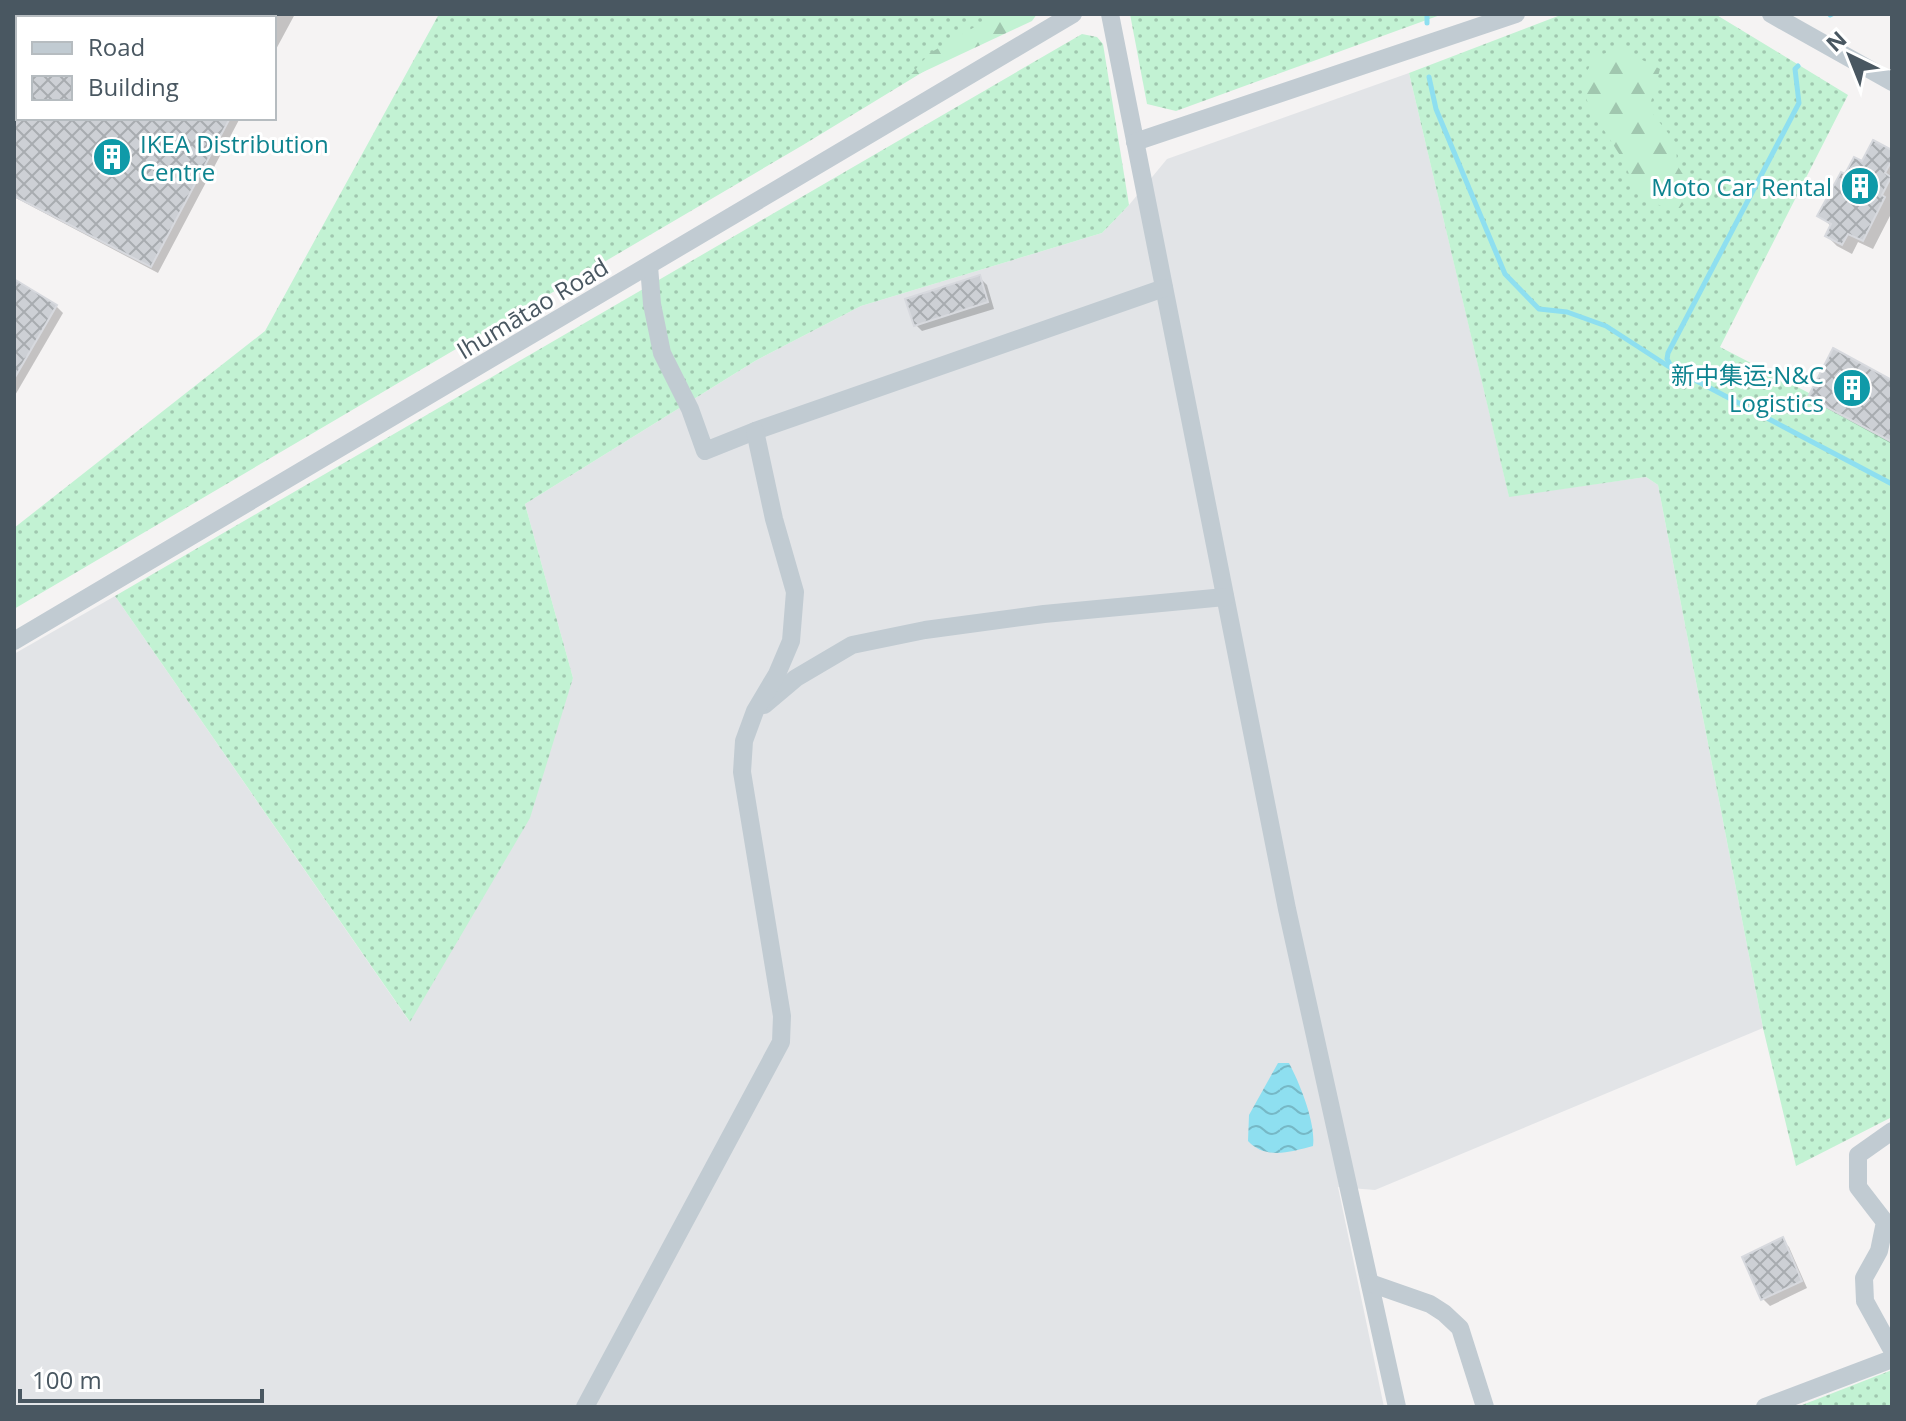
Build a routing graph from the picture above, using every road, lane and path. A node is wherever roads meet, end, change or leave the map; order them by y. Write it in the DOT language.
graph roads {
  1 [pos="1073,14"];
  2 [pos="1110,14"];
  3 [pos="1516,14"];
  4 [pos="1771,14"];
  5 [pos="1892,82"];
  6 [pos="1135,142"];
  7 [pos="649,266"];
  8 [pos="1164,288"];
  9 [pos="755,431"];
  10 [pos="1225,597"];
  11 [pos="14,641"];
  12 [pos="755,711"];
  13 [pos="1892,1131"];
  14 [pos="1370,1283"];
  15 [pos="1892,1350"];
  16 [pos="1892,1359"];
  17 [pos="585,1407"];
  18 [pos="1397,1407"];
  19 [pos="1485,1407"];
  20 [pos="1765,1407"];
  1 -- 7 [label="street, Ihumātao Road"];
  2 -- 6 [label="street"];
  3 -- 6 [label="street"];
  4 -- 5 [label="street"];
  6 -- 8 [label="street"];
  7 -- 9 [label="street"];
  7 -- 11 [label="street, Ihumātao Road"];
  8 -- 9 [label="street"];
  8 -- 10 [label="street"];
  9 -- 12 [label="street"];
  10 -- 12 [label="street"];
  10 -- 14 [label="street"];
  12 -- 17 [label="street"];
  13 -- 15 [label="street"];
  14 -- 18 [label="street"];
  14 -- 19 [label="street"];
  16 -- 20 [label="street"];
}
